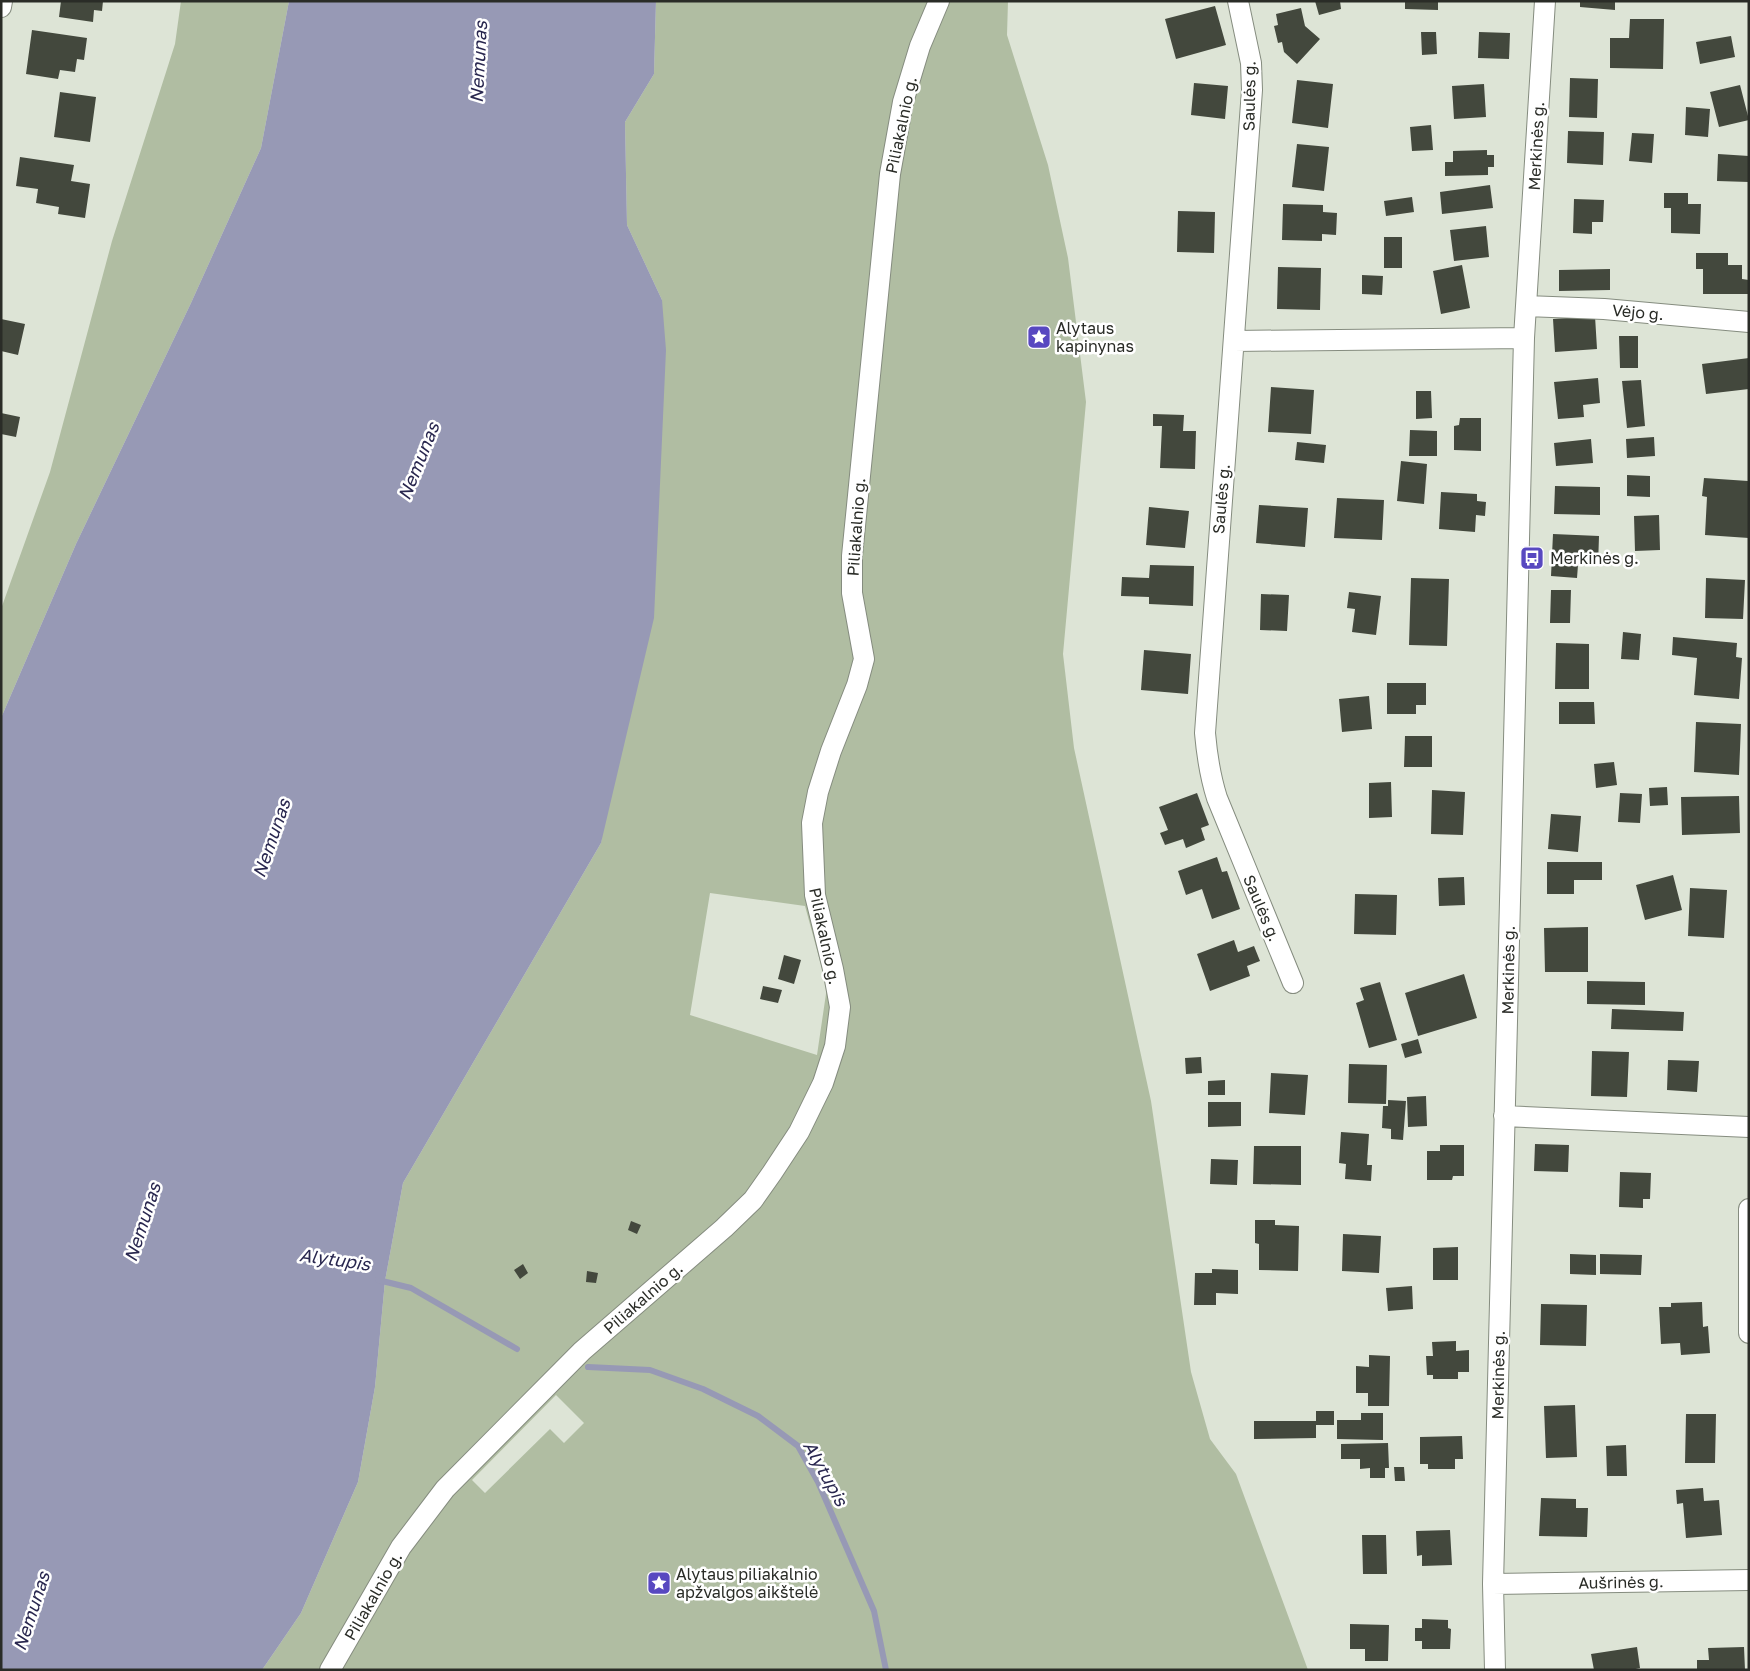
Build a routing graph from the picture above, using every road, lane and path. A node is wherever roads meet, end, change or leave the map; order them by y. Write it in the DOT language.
graph roads {
  1 [pos="2,1"];
  2 [pos="939,1"];
  3 [pos="1238,1"];
  4 [pos="1545,1"];
  5 [pos="1,7"];
  6 [pos="1526,306"];
  7 [pos="1749,322"];
  8 [pos="1524,338"];
  9 [pos="1234,341"];
  10 [pos="1293,983"];
  11 [pos="1504,1116"];
  12 [pos="1749,1127"];
  13 [pos="1749,1209"];
  14 [pos="1748,1309"];
  15 [pos="1749,1333"];
  16 [pos="1749,1580"];
  17 [pos="1494,1584"];
  18 [pos="330,1670"];
  19 [pos="1495,1670"];
  1 -- 5 [label="street"];
  2 -- 18 [label="street, Piliakalnio g."];
  3 -- 9 [label="street, Saulės g."];
  4 -- 6 [label="street, Merkinės g."];
  6 -- 7 [label="street, Vėjo g."];
  6 -- 8 [label="street, Merkinės g."];
  8 -- 9 [label="street"];
  8 -- 11 [label="street, Merkinės g."];
  9 -- 10 [label="street, Saulės g."];
  11 -- 12 [label="street"];
  11 -- 17 [label="street, Merkinės g."];
  13 -- 14 [label="street"];
  14 -- 15 [label="street"];
  16 -- 17 [label="street, Aušrinės g."];
  17 -- 19 [label="street, Merkinės g."];
}
